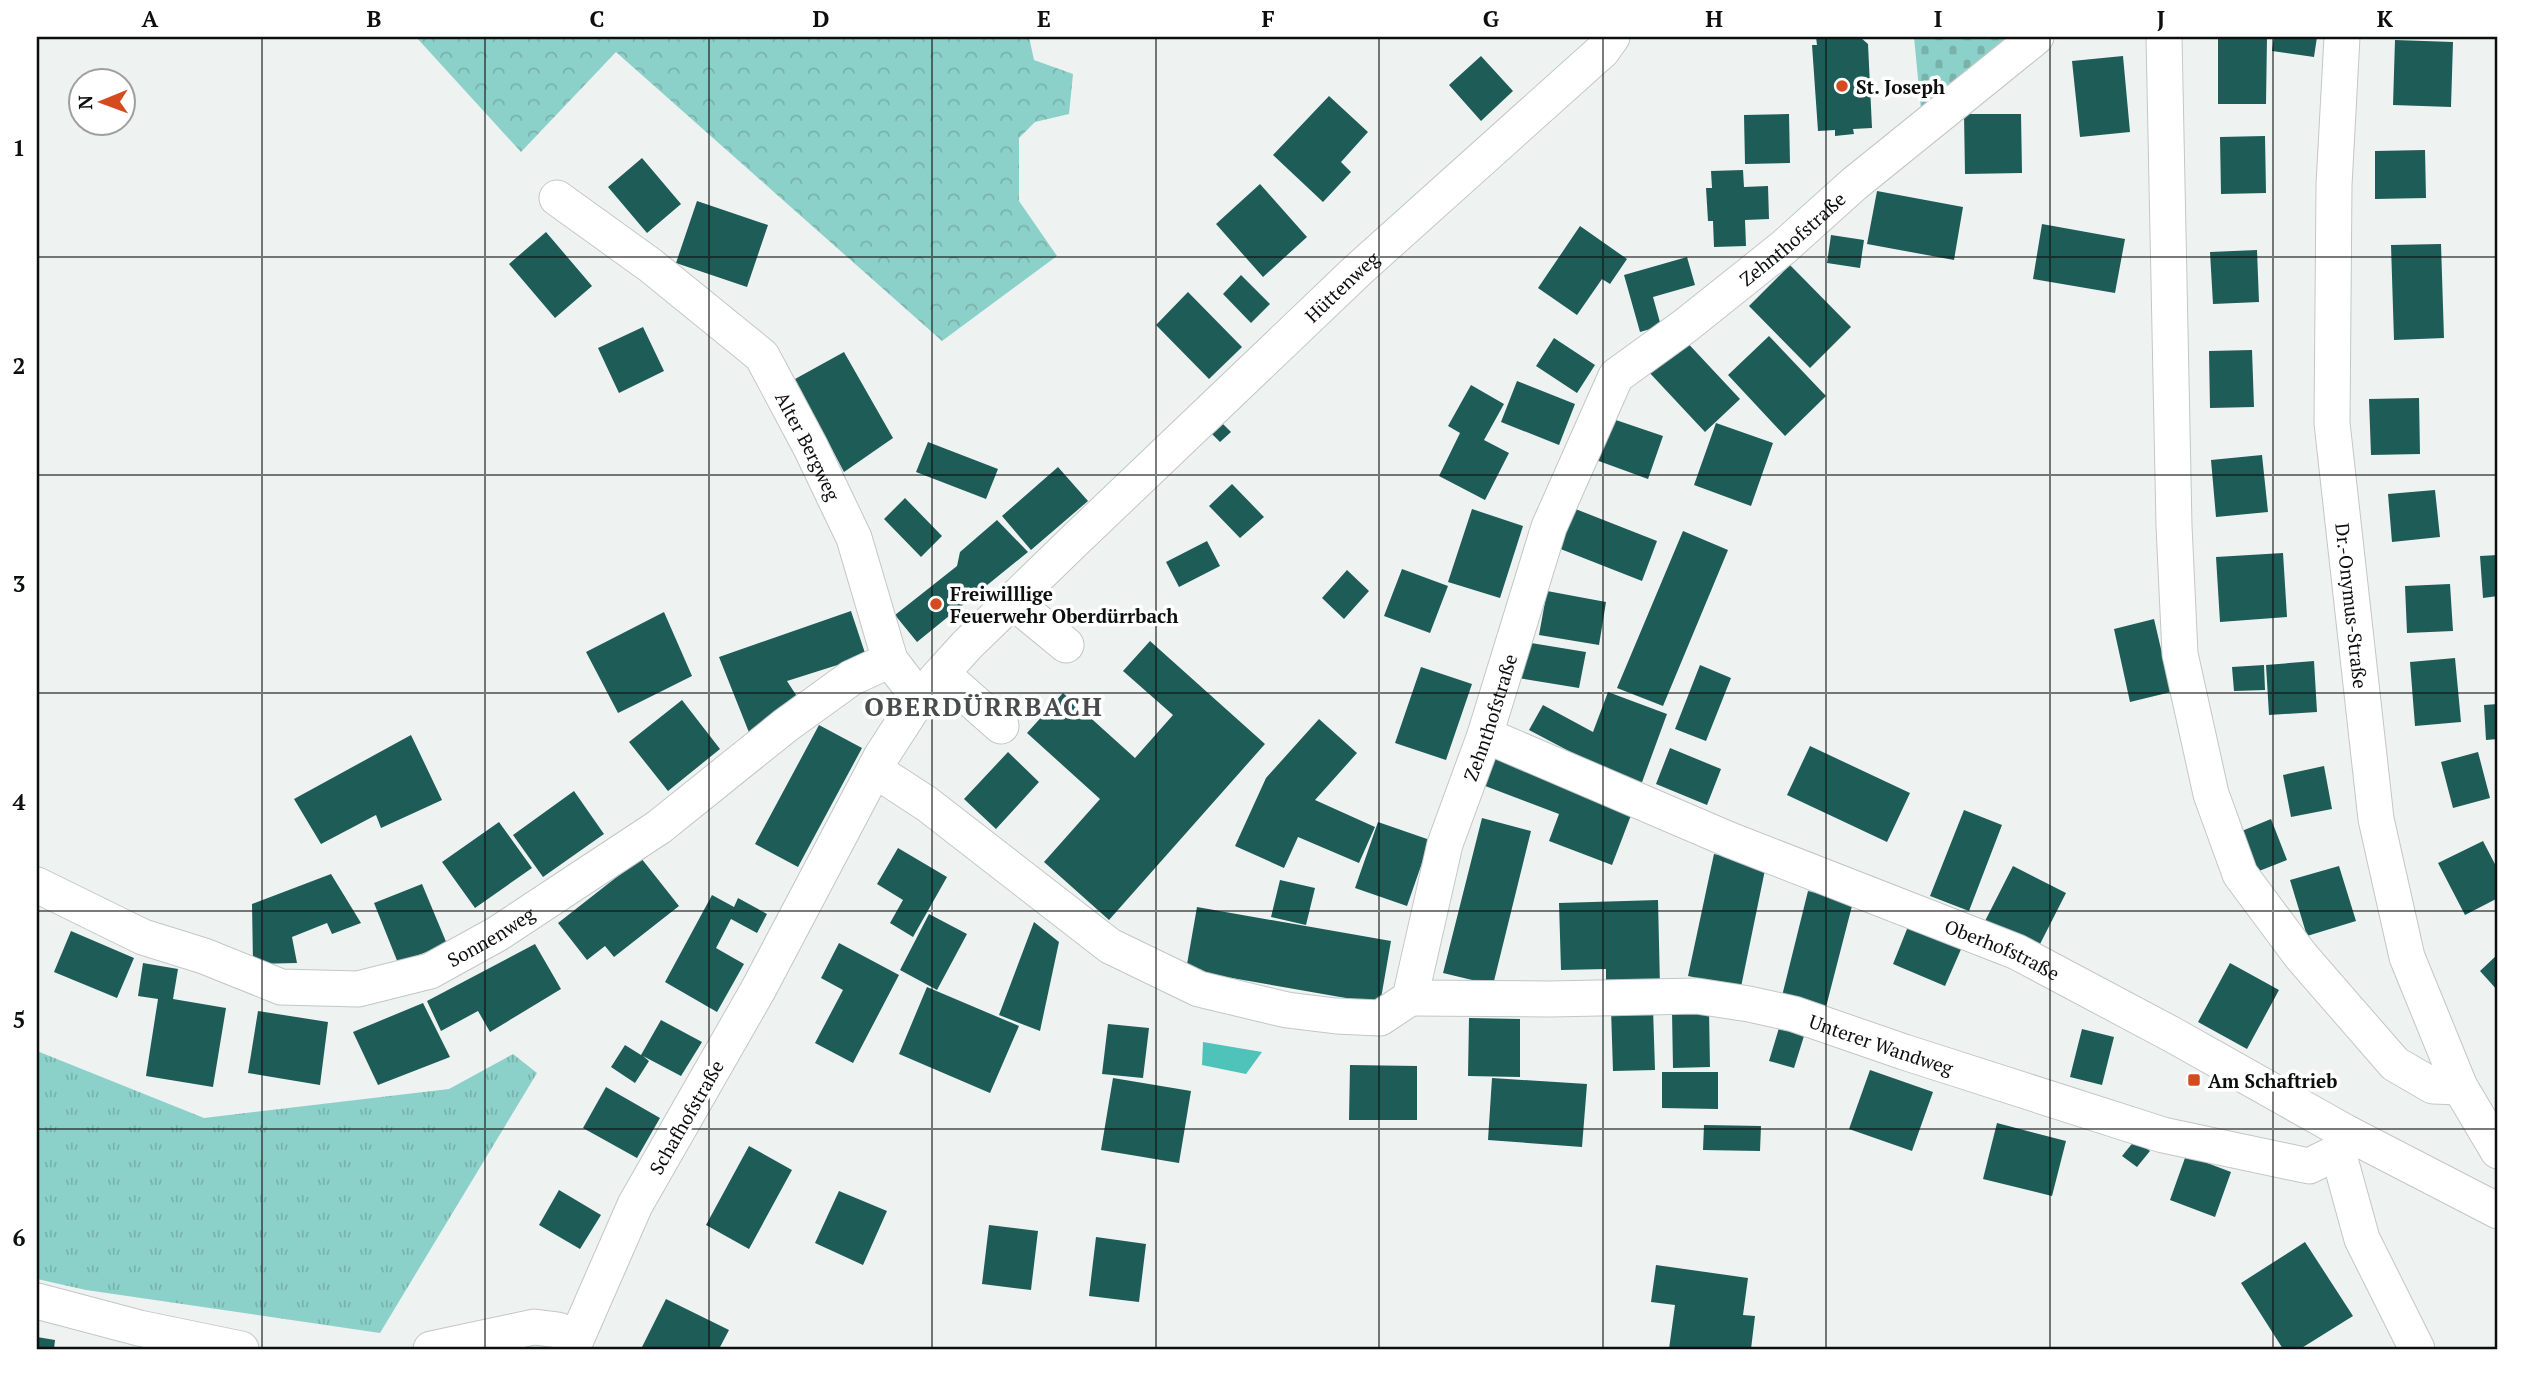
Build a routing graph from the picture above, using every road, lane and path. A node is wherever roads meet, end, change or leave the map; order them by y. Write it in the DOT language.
graph roads {
  1 [pos="1612,37"];
  2 [pos="2036,37"];
  3 [pos="2164,37"];
  4 [pos="2342,37"];
  5 [pos="557,198"];
  6 [pos="1016,598"];
  7 [pos="1066,645"];
  8 [pos="890,660"];
  9 [pos="930,686"];
  10 [pos="1001,726"];
  11 [pos="1485,735"];
  12 [pos="875,770"];
  13 [pos="37,885"];
  14 [pos="1409,998"];
  15 [pos="2460,1087"];
  16 [pos="2343,1143"];
  17 [pos="2498,1152"];
  18 [pos="2498,1211"];
  19 [pos="37,1301"];
  20 [pos="574,1344"];
  21 [pos="241,1349"];
  22 [pos="431,1349"];
  23 [pos="2417,1349"];
  1 -- 6 [label="street, Hüttenweg"];
  2 -- 11 [label="street, Zehnthofstraße"];
  3 -- 15 [label="street"];
  4 -- 15 [label="street, Dr.-Onymus-Straße"];
  5 -- 8 [label="street, Alter Bergweg"];
  6 -- 7 [label="street"];
  6 -- 9 [label="street, Hüttenweg"];
  8 -- 9 [label="street, Alter Bergweg"];
  8 -- 13 [label="street, Sonnenweg"];
  9 -- 10 [label="street, Alter Bergweg"];
  9 -- 12 [label="street"];
  11 -- 14 [label="street, Zehnthofstraße"];
  11 -- 16 [label="street, Oberhofstraße"];
  12 -- 14 [label="street"];
  12 -- 20 [label="street, Schafhofstraße"];
  14 -- 16 [label="street, Unterer Wandweg"];
  15 -- 17 [label="street, Dr.-Onymus-Straße"];
  16 -- 18 [label="street, Oberhofstraße"];
  16 -- 23 [label="street"];
  19 -- 21 [label="street"];
  20 -- 22 [label="street, Schafhofstraße"];
}
